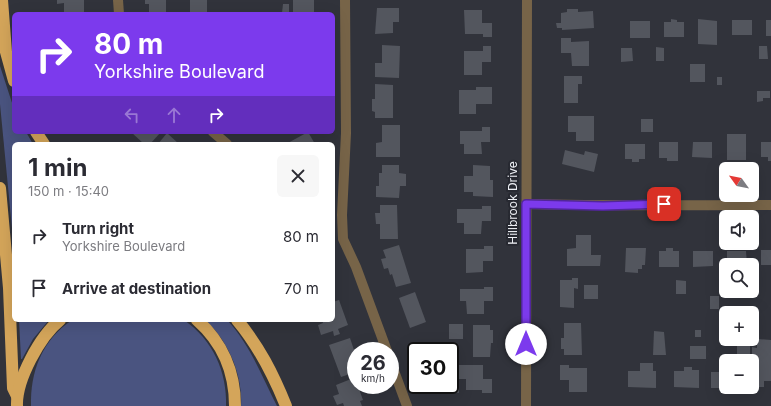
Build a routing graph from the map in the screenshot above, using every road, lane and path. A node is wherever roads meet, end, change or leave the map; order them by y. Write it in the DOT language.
graph roads {
  1 [pos="2,0"];
  2 [pos="118,0"];
  3 [pos="345,0"];
  4 [pos="527,0"];
  5 [pos="118,12"];
  6 [pos="12,74"];
  7 [pos="215,134"];
  8 [pos="225,142"];
  9 [pos="0,188"];
  10 [pos="526,204"];
  11 [pos="771,205"];
  12 [pos="338,214"];
  13 [pos="58,322"];
  14 [pos="199,322"];
  15 [pos="240,322"];
  16 [pos="384,342"];
  17 [pos="399,384"];
  18 [pos="17,401"];
  19 [pos="235,406"];
  20 [pos="286,406"];
  21 [pos="407,406"];
  22 [pos="526,406"];
  1 -- 6 [label="highway"];
  2 -- 5 [label="street"];
  3 -- 12 [label="street"];
  4 -- 10 [label="street, Hillbrook Drive"];
  7 -- 8 [label="street"];
  9 -- 18 [label="highway"];
  10 -- 11 [label="street"];
  10 -- 22 [label="street, Hillbrook Drive"];
  12 -- 16 [label="street"];
  13 -- 18 [label="highway"];
  14 -- 19 [label="highway"];
  15 -- 20 [label="highway"];
  17 -- 21 [label="street"];
}
